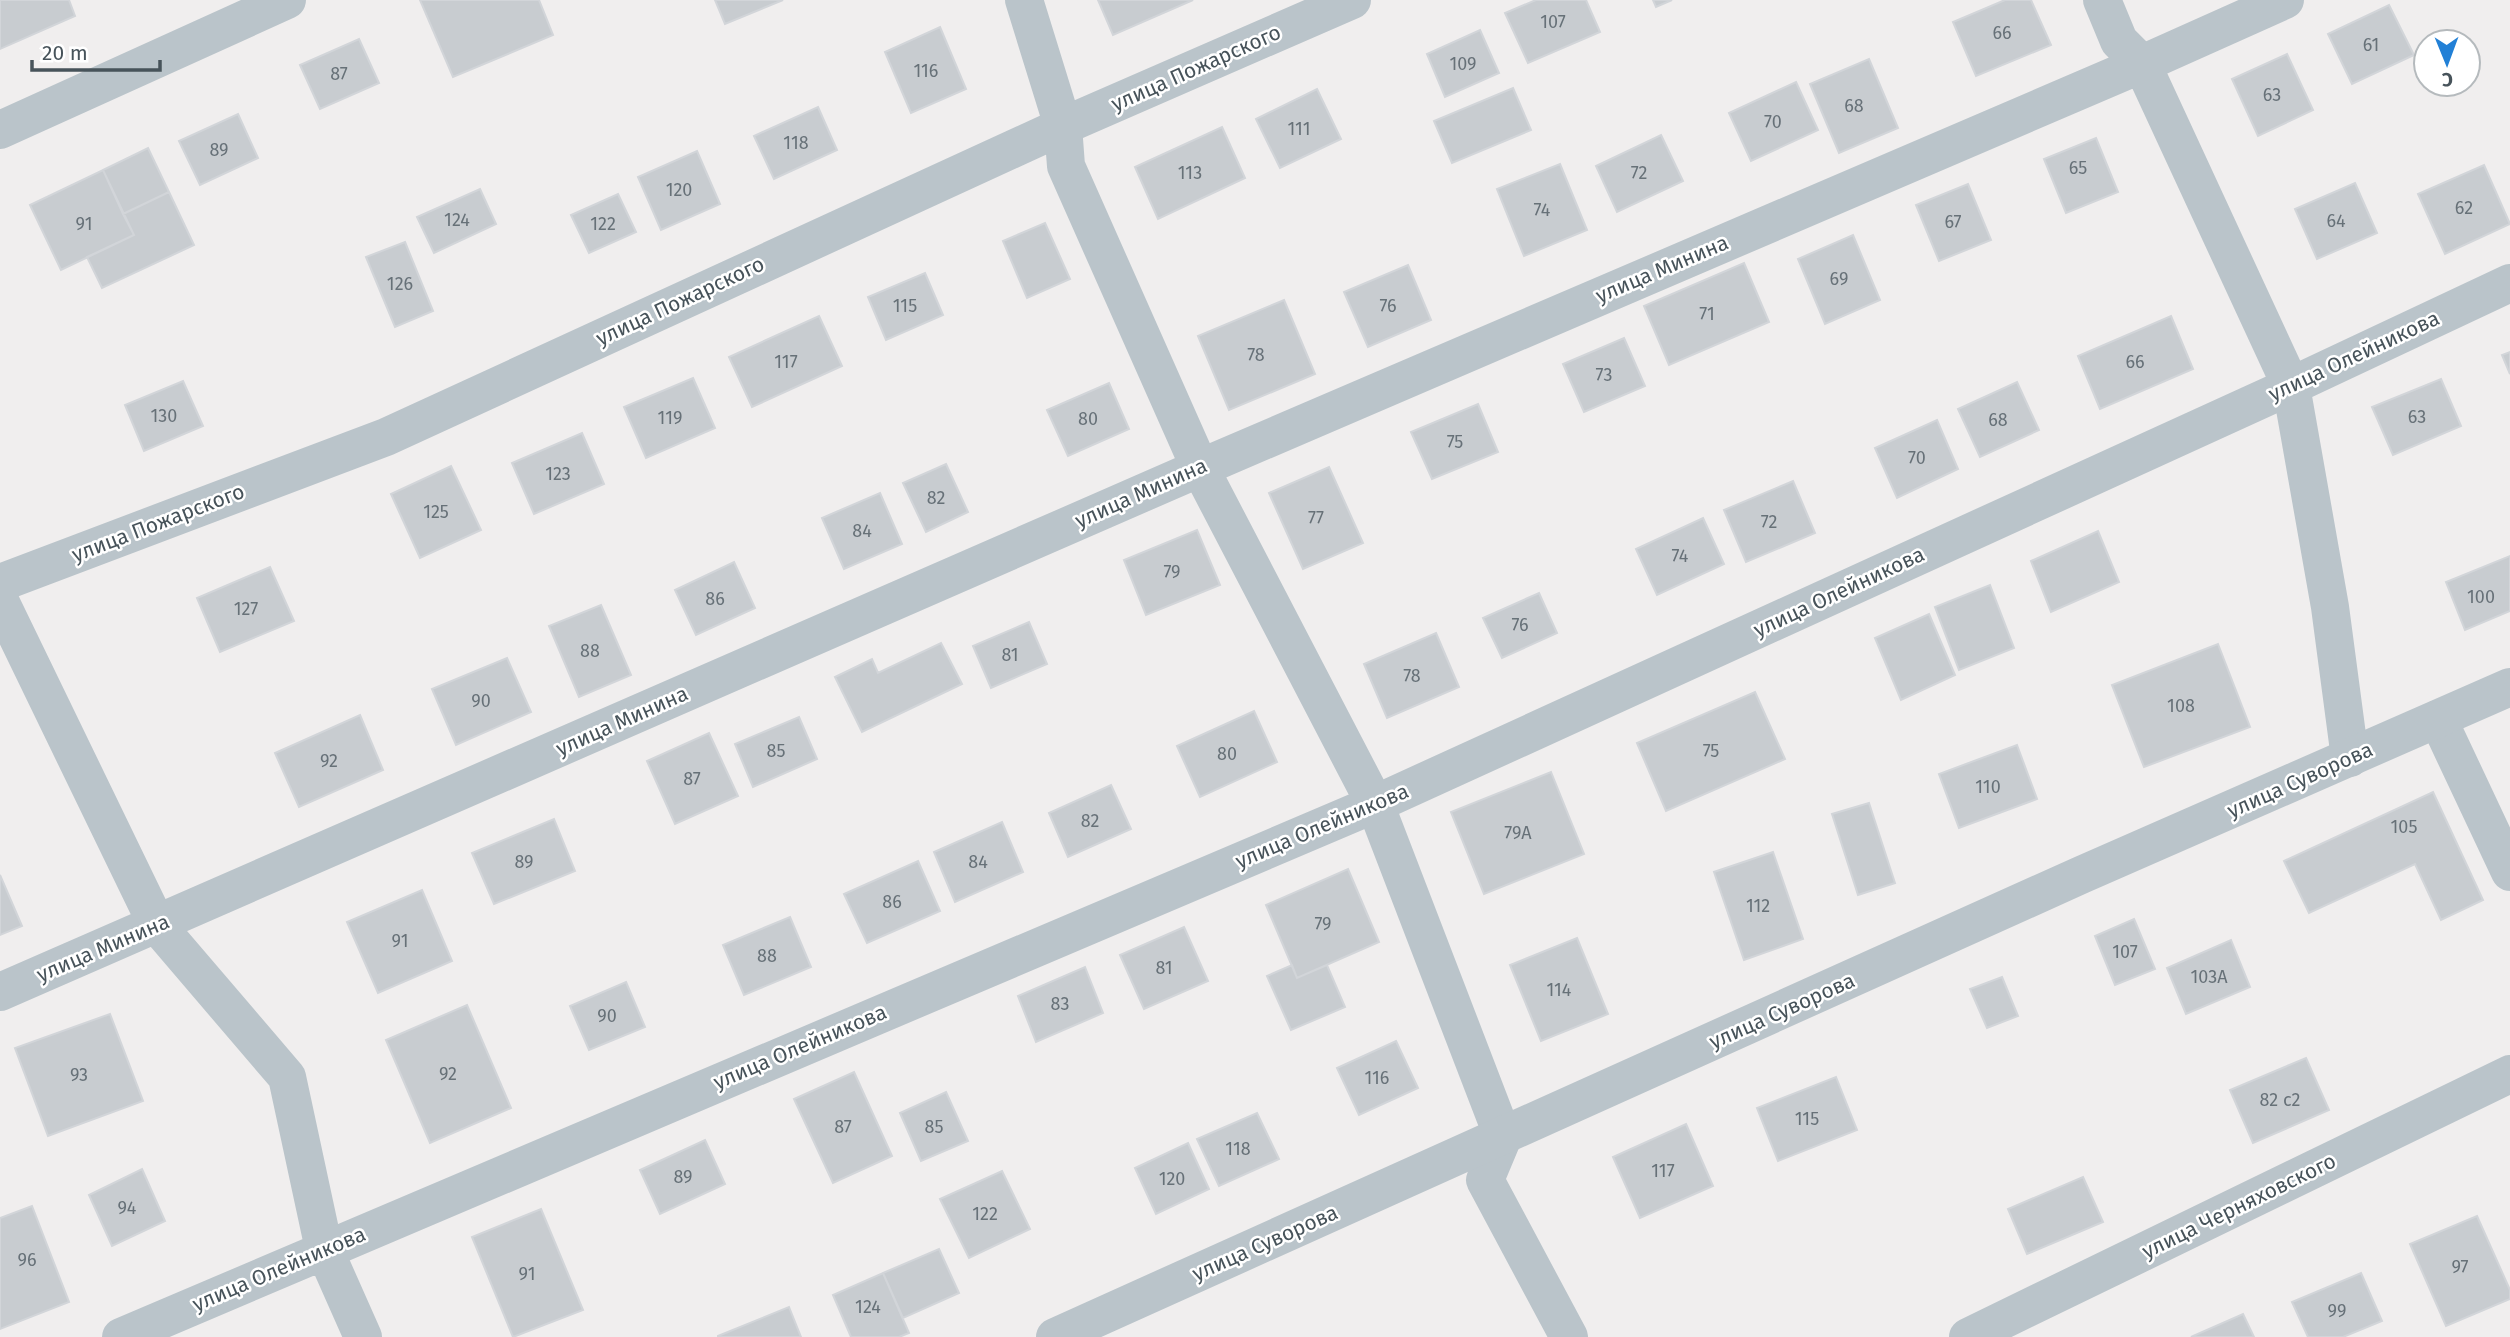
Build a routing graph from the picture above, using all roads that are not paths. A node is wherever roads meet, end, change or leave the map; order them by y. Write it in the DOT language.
graph roads {
  1 [pos="287,0"];
  2 [pos="1024,0"];
  3 [pos="1352,0"];
  4 [pos="2102,0"];
  5 [pos="2285,0"];
  6 [pos="2142,64"];
  7 [pos="1063,126"];
  8 [pos="0,130"];
  9 [pos="2510,283"];
  10 [pos="2291,386"];
  11 [pos="1199,468"];
  12 [pos="0,583"];
  13 [pos="0,601"];
  14 [pos="2510,687"];
  15 [pos="2438,719"];
  16 [pos="2350,758"];
  17 [pos="1376,804"];
  18 [pos="2510,872"];
  19 [pos="158,925"];
  20 [pos="0,992"];
  21 [pos="2510,1074"];
  22 [pos="1503,1137"];
  23 [pos="324,1249"];
  24 [pos="121,1337"];
  25 [pos="363,1337"];
  26 [pos="1055,1337"];
  27 [pos="1569,1337"];
  28 [pos="1968,1337"];
  1 -- 8 [label="street"];
  2 -- 7 [label="street"];
  3 -- 7 [label="street, улица Пожарского"];
  4 -- 6 [label="street"];
  5 -- 6 [label="street, улица Минина"];
  6 -- 10 [label="street"];
  6 -- 11 [label="street, улица Минина"];
  7 -- 11 [label="street"];
  7 -- 12 [label="street, улица Пожарского"];
  9 -- 10 [label="street, улица Олейникова"];
  10 -- 16 [label="street"];
  10 -- 17 [label="street, улица Олейникова"];
  11 -- 17 [label="street"];
  11 -- 19 [label="street, улица Минина"];
  13 -- 19 [label="street"];
  14 -- 15 [label="street, улица Суворова"];
  15 -- 16 [label="street, улица Суворова"];
  15 -- 18 [label="street"];
  16 -- 22 [label="street, улица Суворова"];
  17 -- 22 [label="street"];
  17 -- 23 [label="street, улица Олейникова"];
  19 -- 20 [label="street, улица Минина"];
  19 -- 23 [label="street"];
  21 -- 28 [label="street, улица Черняховского"];
  22 -- 26 [label="street, улица Суворова"];
  22 -- 27 [label="street"];
  23 -- 24 [label="street, улица Олейникова"];
  23 -- 25 [label="street"];
}
